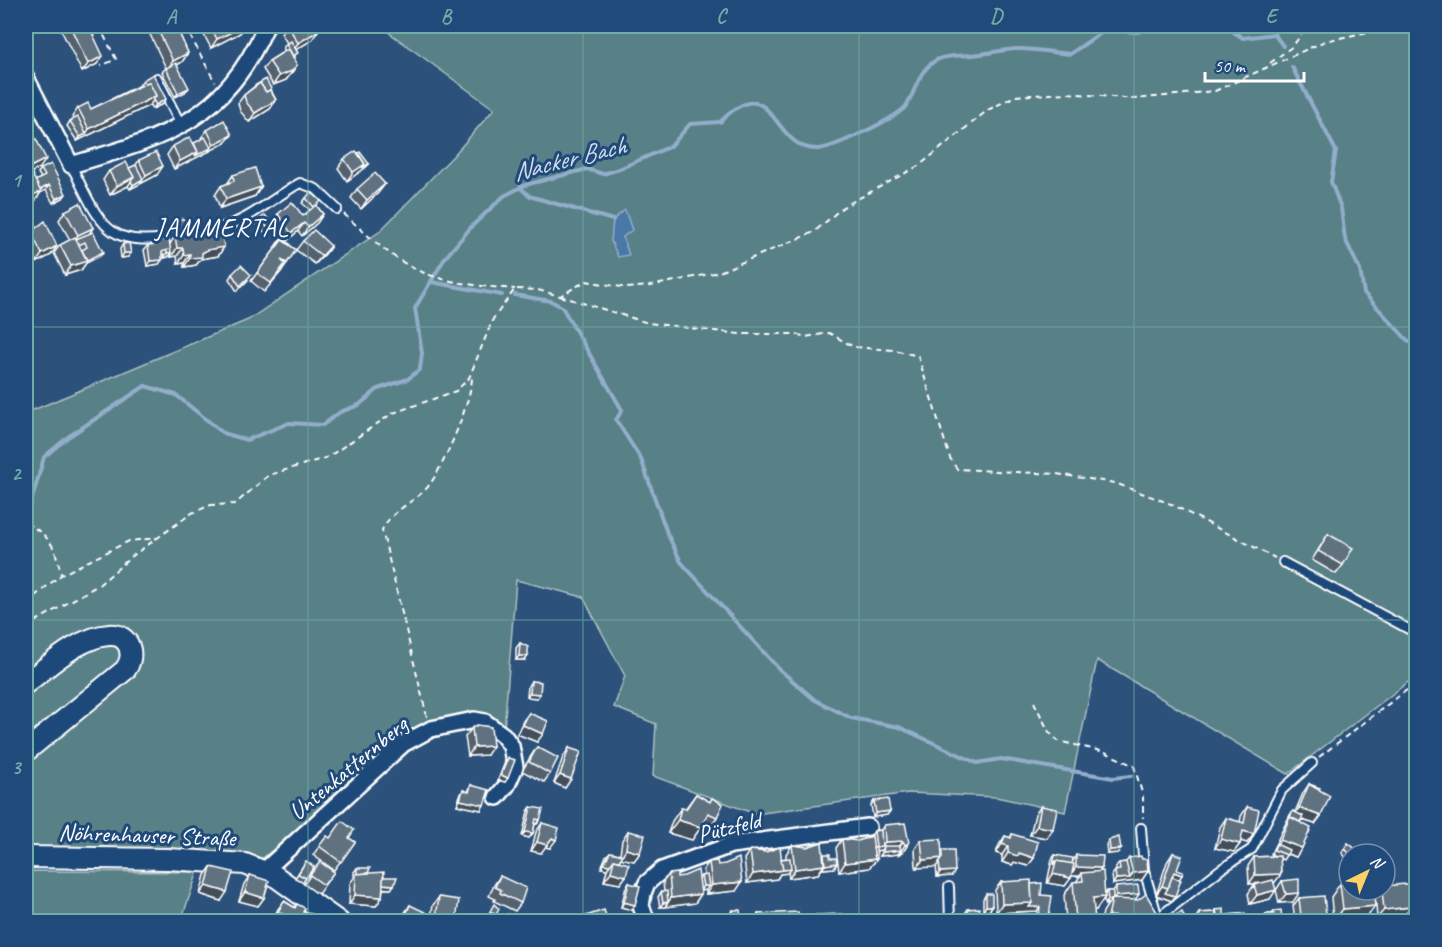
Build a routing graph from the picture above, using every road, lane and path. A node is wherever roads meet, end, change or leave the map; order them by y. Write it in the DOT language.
graph roads {
  1 [pos="99,26"];
  2 [pos="185,26"];
  3 [pos="266,26"];
  4 [pos="1307,26"];
  5 [pos="1396,26"];
  6 [pos="101,66"];
  7 [pos="1264,67"];
  8 [pos="26,78"];
  9 [pos="157,78"];
  10 [pos="222,95"];
  11 [pos="181,127"];
  12 [pos="71,165"];
  13 [pos="337,209"];
  14 [pos="207,231"];
  15 [pos="196,233"];
  16 [pos="515,289"];
  17 [pos="560,297"];
  18 [pos="472,374"];
  19 [pos="27,524"];
  20 [pos="157,538"];
  21 [pos="1284,562"];
  22 [pos="61,575"];
  23 [pos="26,603"];
  24 [pos="26,627"];
  25 [pos="1416,633"];
  26 [pos="26,683"];
  27 [pos="1416,683"];
  28 [pos="1034,702"];
  29 [pos="431,729"];
  30 [pos="26,751"];
  31 [pos="1312,763"];
  32 [pos="497,797"];
  33 [pos="868,827"];
  34 [pos="1142,828"];
  35 [pos="26,857"];
  36 [pos="265,870"];
  37 [pos="949,887"];
  38 [pos="1158,920"];
  39 [pos="339,921"];
  40 [pos="647,921"];
  41 [pos="950,921"];
  1 -- 6 [label="path"];
  2 -- 10 [label="path"];
  3 -- 10 [label="street"];
  4 -- 7 [label="path"];
  5 -- 7 [label="path"];
  7 -- 17 [label="path"];
  8 -- 12 [label="street"];
  9 -- 11 [label="lane"];
  10 -- 11 [label="street"];
  11 -- 12 [label="street"];
  12 -- 15 [label="lane"];
  13 -- 14 [label="lane"];
  13 -- 16 [label="path"];
  16 -- 17 [label="path"];
  16 -- 18 [label="path"];
  17 -- 21 [label="path"];
  18 -- 20 [label="path"];
  18 -- 29 [label="path"];
  19 -- 22 [label="path"];
  20 -- 22 [label="path"];
  20 -- 24 [label="path"];
  21 -- 25 [label="lane"];
  22 -- 23 [label="path"];
  26 -- 30 [label="street"];
  27 -- 31 [label="path"];
  28 -- 34 [label="path"];
  29 -- 32 [label="street, Untenkatternberg"];
  29 -- 36 [label="street, Untenkatternberg"];
  31 -- 38 [label="lane"];
  33 -- 40 [label="street, Pützfeld"];
  34 -- 38 [label="lane"];
  35 -- 36 [label="street, Nöhrenhauser Straße"];
  36 -- 39 [label="street"];
  37 -- 41 [label="lane"];
}
